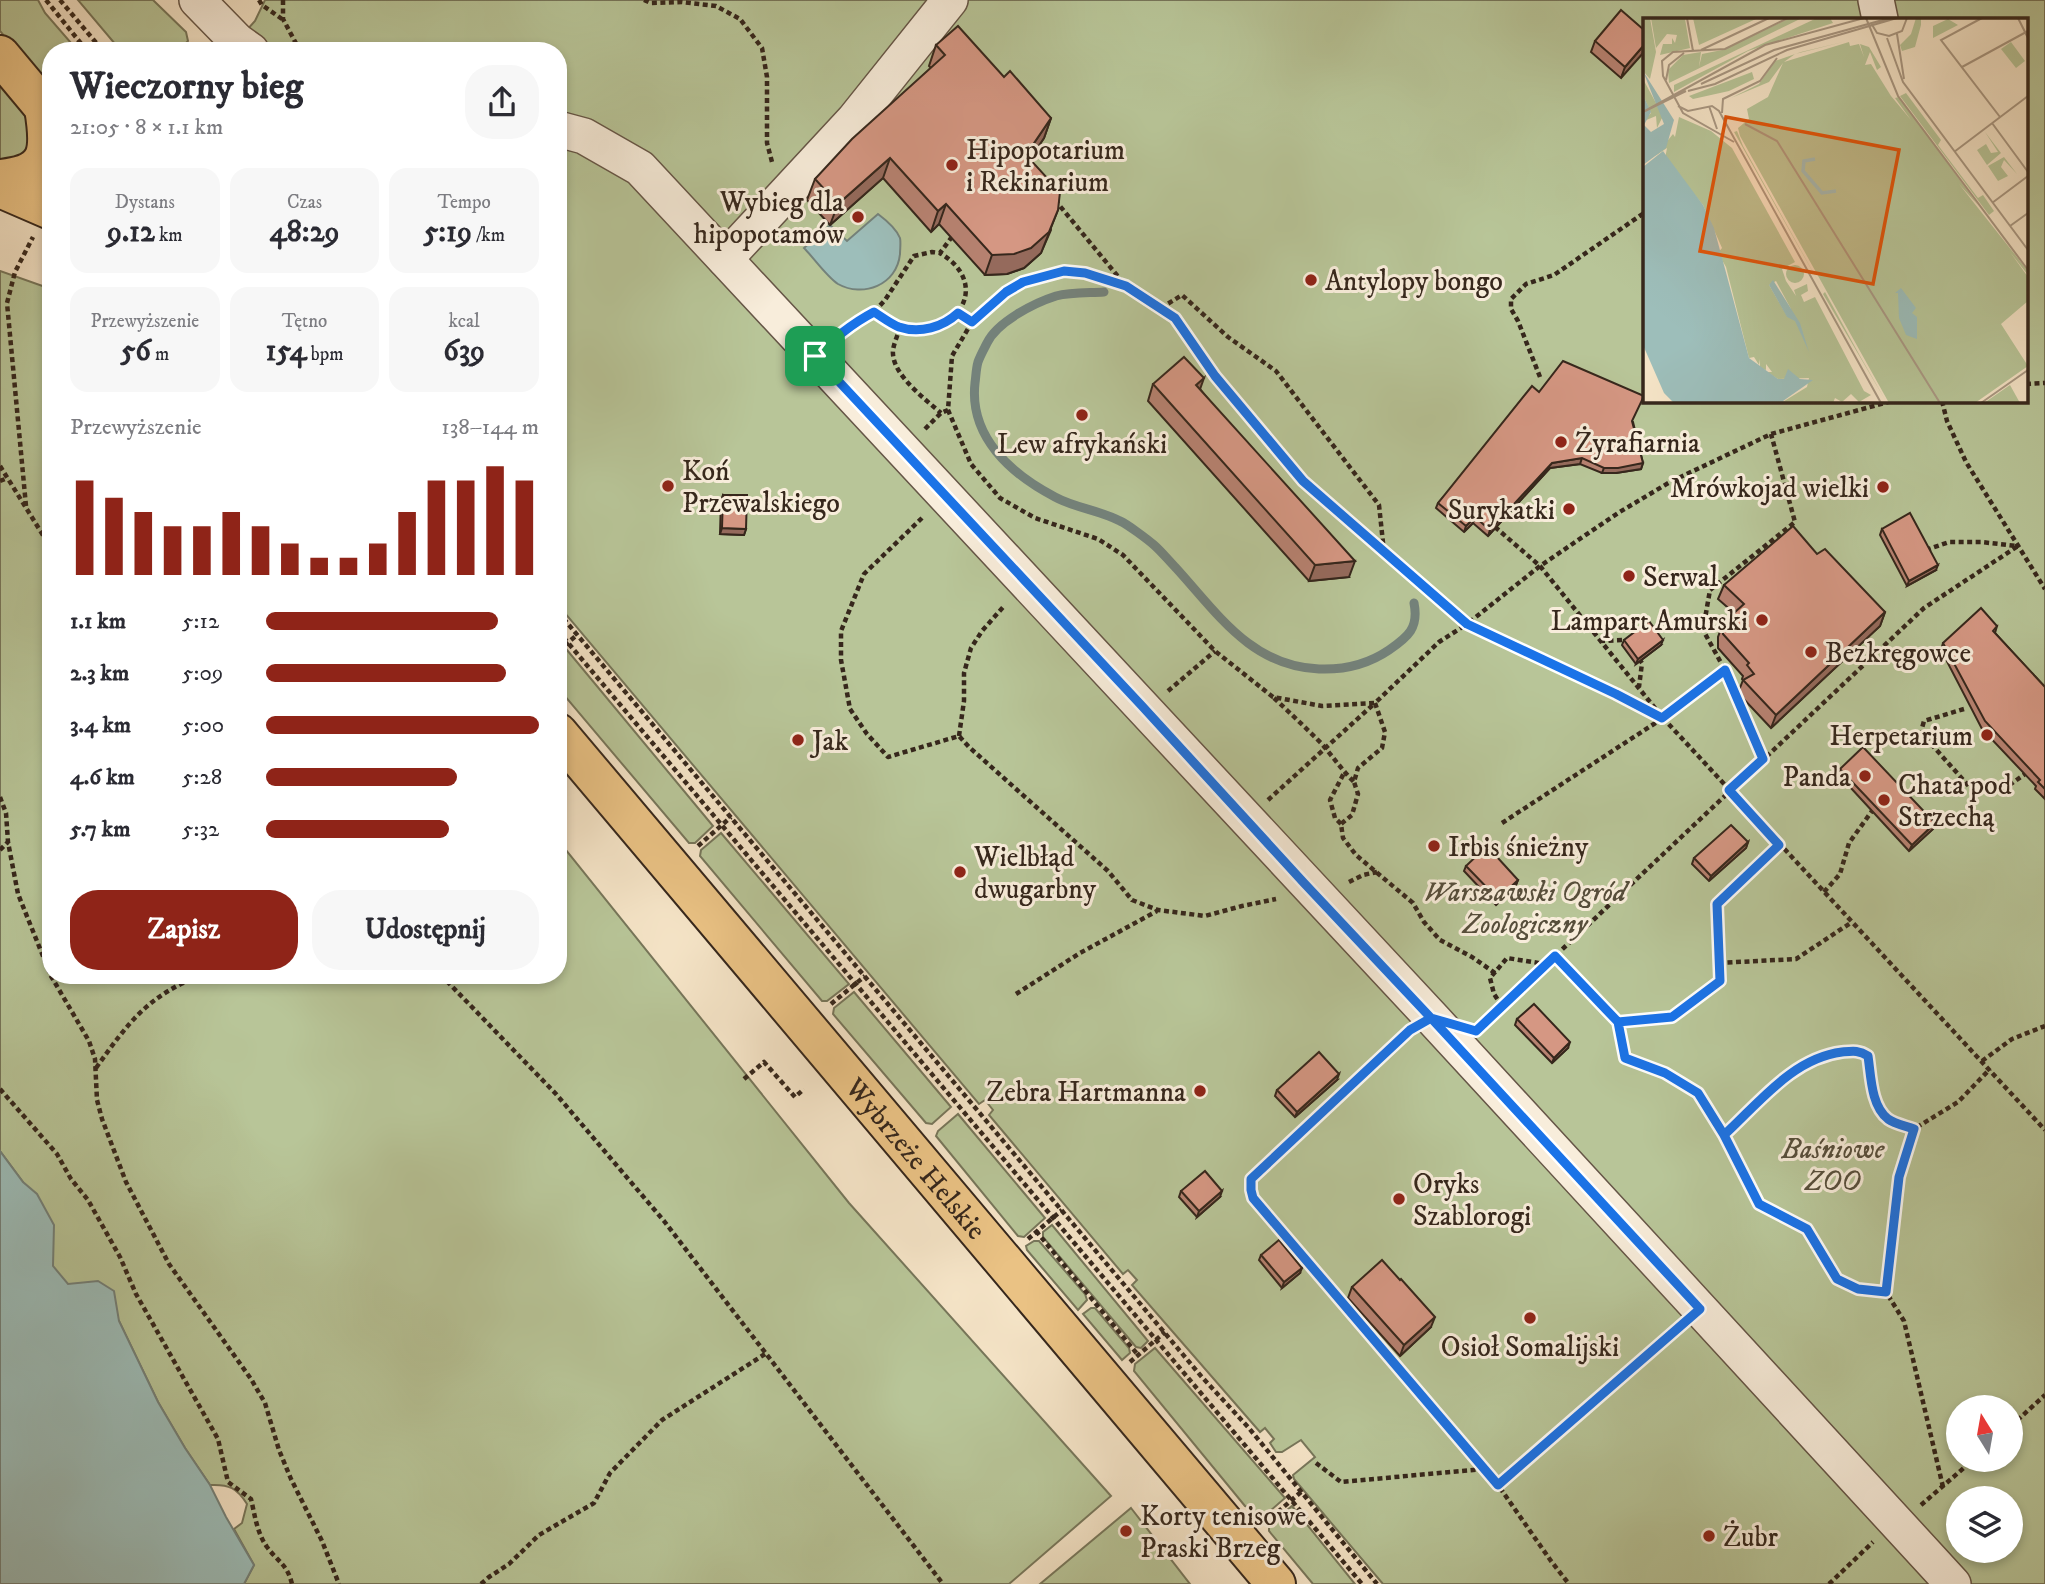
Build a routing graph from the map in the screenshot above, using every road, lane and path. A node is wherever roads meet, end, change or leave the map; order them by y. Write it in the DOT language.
graph roads {
  1 [pos="46,0"];
  2 [pos="60,0"];
  3 [pos="197,0"];
  4 [pos="259,0"];
  5 [pos="283,0"];
  6 [pos="644,0"];
  7 [pos="950,0"];
  8 [pos="1876,0"];
  9 [pos="1880,18"];
  10 [pos="283,19"];
  11 [pos="80,42"];
  12 [pos="95,42"];
  13 [pos="240,42"];
  14 [pos="295,42"];
  15 [pos="1,55"];
  16 [pos="42,106"];
  17 [pos="567,131"];
  18 [pos="42,161"];
  19 [pos="0,179"];
  20 [pos="0,188"];
  21 [pos="1048,191"];
  22 [pos="784,196"];
  23 [pos="1643,214"];
  24 [pos="41,224"];
  25 [pos="951,238"];
  26 [pos="940,253"];
  27 [pos="725,259"];
  28 [pos="1126,286"];
  29 [pos="1161,308"];
  30 [pos="874,312"];
  31 [pos="958,313"];
  32 [pos="972,322"];
  33 [pos="900,327"];
  34 [pos="815,356"];
  35 [pos="1540,377"];
  36 [pos="1888,402"];
  37 [pos="1942,402"];
  38 [pos="942,413"];
  39 [pos="1770,434"];
  40 [pos="0,466"];
  41 [pos="8,478"];
  42 [pos="0,481"];
  43 [pos="945,496"];
  44 [pos="26,506"];
  45 [pos="1494,527"];
  46 [pos="42,533"];
  47 [pos="2018,547"];
  48 [pos="1925,550"];
  49 [pos="1384,552"];
  50 [pos="1540,566"];
  51 [pos="1027,583"];
  52 [pos="2045,589"];
  53 [pos="567,624"];
  54 [pos="1467,624"];
  55 [pos="576,635"];
  56 [pos="1600,641"];
  57 [pos="568,642"];
  58 [pos="1215,651"];
  59 [pos="1725,670"];
  60 [pos="1639,688"];
  61 [pos="1273,697"];
  62 [pos="1375,704"];
  63 [pos="1964,709"];
  64 [pos="1146,710"];
  65 [pos="1662,718"];
  66 [pos="959,736"];
  67 [pos="567,744"];
  68 [pos="1325,748"];
  69 [pos="1763,759"];
  70 [pos="1344,773"];
  71 [pos="2025,774"];
  72 [pos="1354,782"];
  73 [pos="1729,790"];
  74 [pos="0,797"];
  75 [pos="1872,811"];
  76 [pos="731,817"];
  77 [pos="1247,819"];
  78 [pos="1502,823"];
  79 [pos="1341,824"];
  80 [pos="722,825"];
  81 [pos="8,842"];
  82 [pos="1779,845"];
  83 [pos="0,850"];
  84 [pos="692,851"];
  85 [pos="1377,872"];
  86 [pos="1304,883"];
  87 [pos="1342,886"];
  88 [pos="1824,892"];
  89 [pos="1158,910"];
  90 [pos="1852,922"];
  91 [pos="42,955"];
  92 [pos="1555,956"];
  93 [pos="1719,963"];
  94 [pos="1546,964"];
  95 [pos="1495,973"];
  96 [pos="865,976"];
  97 [pos="56,984"];
  98 [pos="179,984"];
  99 [pos="450,984"];
  100 [pos="856,984"];
  101 [pos="1016,994"];
  102 [pos="1502,1006"];
  103 [pos="825,1009"];
  104 [pos="1431,1018"];
  105 [pos="1618,1022"];
  106 [pos="2045,1026"];
  107 [pos="1982,1061"];
  108 [pos="95,1068"];
  109 [pos="1990,1069"];
  110 [pos="744,1079"];
  111 [pos="0,1089"];
  112 [pos="804,1089"];
  113 [pos="1914,1129"];
  114 [pos="2045,1130"];
  115 [pos="1724,1135"];
  116 [pos="1062,1210"];
  117 [pos="1053,1217"];
  118 [pos="1036,1231"];
  119 [pos="1021,1244"];
  120 [pos="1886,1292"];
  121 [pos="1700,1309"];
  122 [pos="1165,1332"];
  123 [pos="1156,1340"];
  124 [pos="765,1354"];
  125 [pos="1138,1355"];
  126 [pos="1124,1367"];
  127 [pos="2045,1395"];
  128 [pos="2023,1415"];
  129 [pos="1316,1463"];
  130 [pos="1484,1469"];
  131 [pos="1960,1472"];
  132 [pos="1498,1485"];
  133 [pos="1943,1487"];
  134 [pos="1301,1492"];
  135 [pos="1292,1500"];
  136 [pos="1897,1524"];
  137 [pos="1262,1526"];
  138 [pos="292,1584"];
  139 [pos="339,1584"];
  140 [pos="481,1584"];
  141 [pos="943,1584"];
  142 [pos="1276,1584"];
  143 [pos="1362,1584"];
  144 [pos="1377,1584"];
  145 [pos="1569,1584"];
  146 [pos="1829,1584"];
  147 [pos="1953,1584"];
  1 -- 11 [label="path"];
  2 -- 12 [label="path"];
  3 -- 13 [label="street"];
  4 -- 10 [label="path"];
  5 -- 10 [label="path"];
  6 -- 22 [label="path"];
  7 -- 22 [label="street"];
  8 -- 9 [label="street"];
  10 -- 14 [label="path"];
  15 -- 16 [label="main road"];
  17 -- 27 [label="street"];
  18 -- 19 [label="main road"];
  20 -- 24 [label="main road"];
  21 -- 28 [label="path"];
  22 -- 27 [label="street"];
  23 -- 35 [label="path"];
  24 -- 44 [label="path"];
  25 -- 26 [label="path"];
  26 -- 30 [label="path"];
  26 -- 31 [label="path"];
  27 -- 34 [label="street"];
  28 -- 29 [label="path"];
  28 -- 32 [label="path"];
  29 -- 49 [label="path"];
  29 -- 49 [label="path"];
  30 -- 33 [label="path"];
  30 -- 34 [label="path"];
  31 -- 32 [label="path"];
  31 -- 33 [label="path"];
  32 -- 58 [label="path"];
  33 -- 38 [label="path"];
  34 -- 43 [label="street"];
  36 -- 39 [label="path"];
  37 -- 47 [label="path"];
  39 -- 50 [label="path"];
  39 -- 59 [label="path"];
  40 -- 41 [label="path"];
  41 -- 42 [label="path"];
  41 -- 44 [label="path"];
  43 -- 51 [label="street"];
  43 -- 66 [label="path"];
  44 -- 46 [label="path"];
  45 -- 50 [label="path"];
  47 -- 48 [label="path"];
  47 -- 52 [label="path"];
  47 -- 69 [label="path"];
  49 -- 54 [label="path"];
  50 -- 54 [label="path"];
  50 -- 56 [label="path"];
  51 -- 64 [label="street"];
  51 -- 66 [label="path"];
  53 -- 55 [label="path"];
  54 -- 62 [label="path"];
  54 -- 65 [label="path"];
  55 -- 57 [label="path"];
  55 -- 76 [label="path"];
  56 -- 60 [label="path"];
  56 -- 60 [label="path"];
  57 -- 80 [label="path"];
  58 -- 61 [label="path"];
  58 -- 64 [label="path"];
  59 -- 65 [label="path"];
  59 -- 69 [label="path"];
  60 -- 65 [label="path"];
  61 -- 62 [label="path"];
  61 -- 68 [label="path"];
  62 -- 68 [label="path"];
  62 -- 72 [label="path"];
  63 -- 71 [label="path"];
  64 -- 77 [label="street"];
  65 -- 73 [label="path"];
  65 -- 78 [label="path"];
  66 -- 89 [label="path"];
  67 -- 142 [label="main road, Wybrzeże Helskie"];
  68 -- 70 [label="path"];
  68 -- 77 [label="path"];
  69 -- 73 [label="path"];
  70 -- 72 [label="path"];
  70 -- 79 [label="path"];
  72 -- 79 [label="path"];
  73 -- 82 [label="path"];
  73 -- 92 [label="path"];
  74 -- 81 [label="path"];
  75 -- 88 [label="path"];
  76 -- 80 [label="path"];
  76 -- 96 [label="path"];
  77 -- 86 [label="street"];
  79 -- 85 [label="path"];
  80 -- 84 [label="path"];
  80 -- 100 [label="path"];
  81 -- 83 [label="path"];
  81 -- 91 [label="path"];
  82 -- 88 [label="path"];
  82 -- 93 [label="path"];
  85 -- 87 [label="path"];
  85 -- 95 [label="path"];
  86 -- 89 [label="path"];
  86 -- 104 [label="street"];
  88 -- 90 [label="path"];
  89 -- 101 [label="path"];
  90 -- 93 [label="path"];
  90 -- 107 [label="path"];
  92 -- 94 [label="path"];
  92 -- 105 [label="path"];
  93 -- 105 [label="path"];
  94 -- 95 [label="path"];
  94 -- 102 [label="path"];
  95 -- 102 [label="path"];
  96 -- 100 [label="path"];
  96 -- 116 [label="path"];
  97 -- 108 [label="path"];
  98 -- 108 [label="path"];
  99 -- 124 [label="path"];
  100 -- 103 [label="path"];
  100 -- 117 [label="path"];
  102 -- 104 [label="path"];
  104 -- 121 [label="street"];
  104 -- 130 [label="path"];
  105 -- 115 [label="path"];
  106 -- 107 [label="path"];
  107 -- 109 [label="path"];
  108 -- 139 [label="path"];
  109 -- 113 [label="path"];
  109 -- 114 [label="path"];
  110 -- 112 [label="path"];
  111 -- 138 [label="path"];
  113 -- 115 [label="path"];
  113 -- 120 [label="path"];
  115 -- 120 [label="path"];
  116 -- 117 [label="path"];
  116 -- 122 [label="path"];
  117 -- 118 [label="path"];
  117 -- 123 [label="path"];
  118 -- 119 [label="path"];
  118 -- 125 [label="path"];
  120 -- 133 [label="path"];
  121 -- 132 [label="path"];
  121 -- 136 [label="street"];
  122 -- 123 [label="path"];
  122 -- 134 [label="path"];
  123 -- 125 [label="path"];
  123 -- 135 [label="path"];
  124 -- 140 [label="path"];
  124 -- 141 [label="path"];
  125 -- 126 [label="path"];
  127 -- 128 [label="path"];
  129 -- 130 [label="path"];
  130 -- 132 [label="path"];
  131 -- 133 [label="path"];
  132 -- 145 [label="path"];
  133 -- 136 [label="path"];
  134 -- 135 [label="path"];
  134 -- 144 [label="path"];
  135 -- 137 [label="path"];
  135 -- 143 [label="path"];
  136 -- 146 [label="path"];
  136 -- 147 [label="street"];
}
